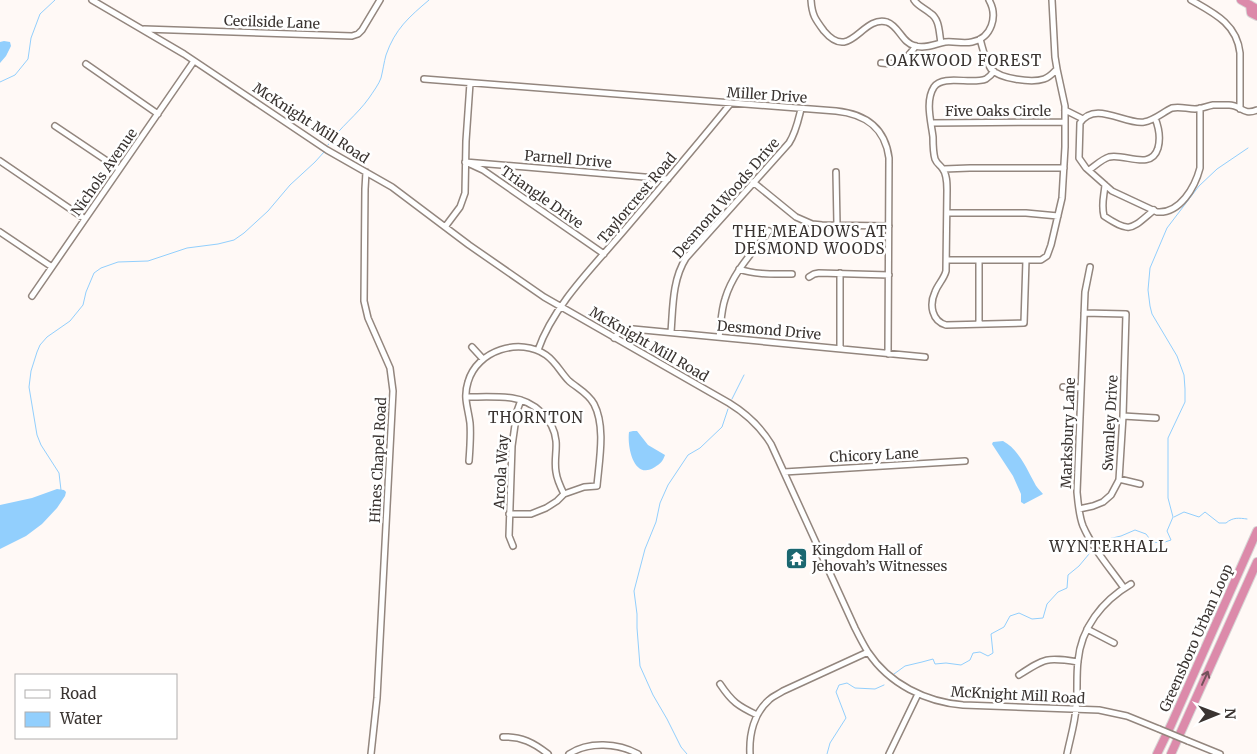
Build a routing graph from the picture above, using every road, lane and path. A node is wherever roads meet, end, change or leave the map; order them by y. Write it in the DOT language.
graph roads {
  1 [pos="92,0"];
  2 [pos="380,0"];
  3 [pos="811,0"];
  4 [pos="914,0"];
  5 [pos="989,0"];
  6 [pos="1052,0"];
  7 [pos="1191,0"];
  8 [pos="1240,0"];
  9 [pos="1253,7"];
  10 [pos="1257,16"];
  11 [pos="144,29"];
  12 [pos="980,39"];
  13 [pos="941,43"];
  14 [pos="916,46"];
  15 [pos="194,60"];
  16 [pos="881,63"];
  17 [pos="86,64"];
  18 [pos="1057,69"];
  19 [pos="994,71"];
  20 [pos="424,80"];
  21 [pos="470,83"];
  22 [pos="731,103"];
  23 [pos="1200,108"];
  24 [pos="801,109"];
  25 [pos="1240,109"];
  26 [pos="1065,110"];
  27 [pos="1257,110"];
  28 [pos="158,114"];
  29 [pos="1155,118"];
  30 [pos="1083,119"];
  31 [pos="1065,122"];
  32 [pos="931,123"];
  33 [pos="55,126"];
  34 [pos="0,161"];
  35 [pos="465,162"];
  36 [pos="1064,168"];
  37 [pos="119,169"];
  38 [pos="944,170"];
  39 [pos="1089,170"];
  40 [pos="366,172"];
  41 [pos="836,172"];
  42 [pos="668,179"];
  43 [pos="753,182"];
  44 [pos="1106,185"];
  45 [pos="1154,210"];
  46 [pos="947,213"];
  47 [pos="1058,216"];
  48 [pos="85,219"];
  49 [pos="837,225"];
  50 [pos="889,226"];
  51 [pos="445,227"];
  52 [pos="769,231"];
  53 [pos="0,232"];
  54 [pos="604,254"];
  55 [pos="947,260"];
  56 [pos="979,260"];
  57 [pos="1026,260"];
  58 [pos="52,267"];
  59 [pos="1090,267"];
  60 [pos="739,269"];
  61 [pos="840,273"];
  62 [pos="792,274"];
  63 [pos="889,274"];
  64 [pos="808,277"];
  65 [pos="32,296"];
  66 [pos="560,307"];
  67 [pos="1084,313"];
  68 [pos="979,324"];
  69 [pos="671,332"];
  70 [pos="720,337"];
  71 [pos="614,338"];
  72 [pos="472,347"];
  73 [pos="840,348"];
  74 [pos="538,350"];
  75 [pos="888,354"];
  76 [pos="925,357"];
  77 [pos="483,360"];
  78 [pos="1063,387"];
  79 [pos="1081,388"];
  80 [pos="466,398"];
  81 [pos="521,400"];
  82 [pos="1123,416"];
  83 [pos="1156,418"];
  84 [pos="469,461"];
  85 [pos="965,461"];
  86 [pos="784,472"];
  87 [pos="1119,479"];
  88 [pos="1140,484"];
  89 [pos="564,494"];
  90 [pos="1079,509"];
  91 [pos="509,514"];
  92 [pos="1257,531"];
  93 [pos="513,546"];
  94 [pos="1257,562"];
  95 [pos="1131,584"];
  96 [pos="1124,588"];
  97 [pos="1087,629"];
  98 [pos="1114,643"];
  99 [pos="868,652"];
  100 [pos="1078,662"];
  101 [pos="1019,675"];
  102 [pos="720,684"];
  103 [pos="918,694"];
  104 [pos="1076,709"];
  105 [pos="757,715"];
  106 [pos="503,737"];
  107 [pos="371,754"];
  108 [pos="548,754"];
  109 [pos="569,754"];
  110 [pos="638,754"];
  111 [pos="750,754"];
  112 [pos="889,754"];
  113 [pos="1067,754"];
  114 [pos="1157,754"];
  115 [pos="1171,754"];
  116 [pos="1220,754"];
  1 -- 11 [label="street, McKnight Mill Road"];
  2 -- 11 [label="street, Cecilside Lane"];
  3 -- 14 [label="street"];
  4 -- 13 [label="street"];
  5 -- 12 [label="street"];
  6 -- 18 [label="street"];
  7 -- 25 [label="street"];
  8 -- 9 [label="highway"];
  9 -- 10 [label="highway"];
  11 -- 15 [label="street, McKnight Mill Road"];
  12 -- 13 [label="street"];
  12 -- 19 [label="street"];
  13 -- 14 [label="street"];
  14 -- 16 [label="street"];
  15 -- 28 [label="street, Nichols Avenue"];
  15 -- 40 [label="street, McKnight Mill Road"];
  17 -- 28 [label="street"];
  18 -- 19 [label="street"];
  18 -- 26 [label="street"];
  19 -- 32 [label="street"];
  20 -- 21 [label="street, Miller Drive"];
  21 -- 22 [label="street, Miller Drive"];
  21 -- 35 [label="street"];
  22 -- 24 [label="street, Miller Drive"];
  22 -- 42 [label="street, Taylorcrest Road"];
  23 -- 25 [label="street"];
  23 -- 29 [label="street"];
  23 -- 45 [label="street"];
  24 -- 43 [label="street, Desmond Woods Drive"];
  24 -- 50 [label="street, Miller Drive"];
  25 -- 27 [label="street"];
  26 -- 30 [label="street"];
  26 -- 31 [label="street"];
  28 -- 37 [label="street, Nichols Avenue"];
  29 -- 30 [label="street"];
  29 -- 39 [label="street"];
  30 -- 39 [label="street"];
  31 -- 32 [label="street, Five Oaks Circle"];
  31 -- 36 [label="street"];
  32 -- 38 [label="street"];
  33 -- 37 [label="street"];
  34 -- 48 [label="street"];
  35 -- 42 [label="street, Parnell Drive"];
  35 -- 51 [label="street"];
  35 -- 54 [label="street, Triangle Drive"];
  36 -- 38 [label="street"];
  36 -- 47 [label="street"];
  37 -- 48 [label="street, Nichols Avenue"];
  38 -- 46 [label="street"];
  39 -- 44 [label="street"];
  40 -- 51 [label="street, McKnight Mill Road"];
  40 -- 107 [label="street, Hines Chapel Road"];
  41 -- 49 [label="street"];
  42 -- 54 [label="street, Taylorcrest Road"];
  43 -- 49 [label="street"];
  43 -- 69 [label="street, Desmond Woods Drive"];
  44 -- 45 [label="street"];
  44 -- 45 [label="street"];
  46 -- 47 [label="street"];
  46 -- 55 [label="street"];
  47 -- 57 [label="street"];
  48 -- 58 [label="street, Nichols Avenue"];
  49 -- 50 [label="street"];
  50 -- 63 [label="street, Miller Drive"];
  51 -- 66 [label="street, McKnight Mill Road"];
  52 -- 60 [label="street"];
  53 -- 58 [label="street"];
  54 -- 66 [label="street, Taylorcrest Road"];
  55 -- 56 [label="street"];
  55 -- 68 [label="street"];
  56 -- 57 [label="street"];
  56 -- 68 [label="street"];
  57 -- 68 [label="street"];
  58 -- 65 [label="street, Nichols Avenue"];
  59 -- 67 [label="street, Marksbury Lane"];
  60 -- 62 [label="street"];
  60 -- 70 [label="street"];
  61 -- 63 [label="street"];
  61 -- 64 [label="street"];
  61 -- 73 [label="street"];
  63 -- 75 [label="street, Miller Drive"];
  66 -- 71 [label="street, McKnight Mill Road"];
  66 -- 74 [label="street, Taylorcrest Road"];
  67 -- 79 [label="street, Marksbury Lane"];
  67 -- 82 [label="street, Swanley Drive"];
  69 -- 70 [label="street, Desmond Drive"];
  69 -- 71 [label="street, Desmond Drive"];
  70 -- 73 [label="street, Desmond Drive"];
  71 -- 86 [label="street, McKnight Mill Road"];
  72 -- 77 [label="street"];
  73 -- 75 [label="street, Desmond Drive"];
  74 -- 77 [label="street"];
  74 -- 89 [label="street"];
  75 -- 76 [label="street, Desmond Drive"];
  77 -- 80 [label="street"];
  78 -- 79 [label="street"];
  79 -- 90 [label="street, Marksbury Lane"];
  80 -- 81 [label="street"];
  80 -- 84 [label="street"];
  81 -- 89 [label="street"];
  81 -- 91 [label="street, Arcola Way"];
  82 -- 83 [label="street"];
  82 -- 87 [label="street, Swanley Drive"];
  85 -- 86 [label="street, Chicory Lane"];
  86 -- 99 [label="street, McKnight Mill Road"];
  87 -- 88 [label="street"];
  87 -- 90 [label="street, Swanley Drive"];
  89 -- 91 [label="street"];
  90 -- 96 [label="street, Marksbury Lane"];
  91 -- 93 [label="street, Arcola Way"];
  92 -- 114 [label="highway, Greensboro Urban Loop"];
  115 -- 94 [label="highway, Greensboro Urban Loop, one-way"];
  95 -- 96 [label="street"];
  96 -- 97 [label="street"];
  97 -- 98 [label="street"];
  97 -- 100 [label="street"];
  99 -- 103 [label="street, McKnight Mill Road"];
  99 -- 105 [label="street"];
  100 -- 101 [label="street"];
  100 -- 104 [label="street"];
  102 -- 105 [label="street"];
  103 -- 104 [label="street, McKnight Mill Road"];
  103 -- 112 [label="street"];
  104 -- 113 [label="street"];
  104 -- 116 [label="street, McKnight Mill Road, bridge"];
  105 -- 111 [label="street"];
  106 -- 108 [label="street"];
  109 -- 110 [label="street"];
}
